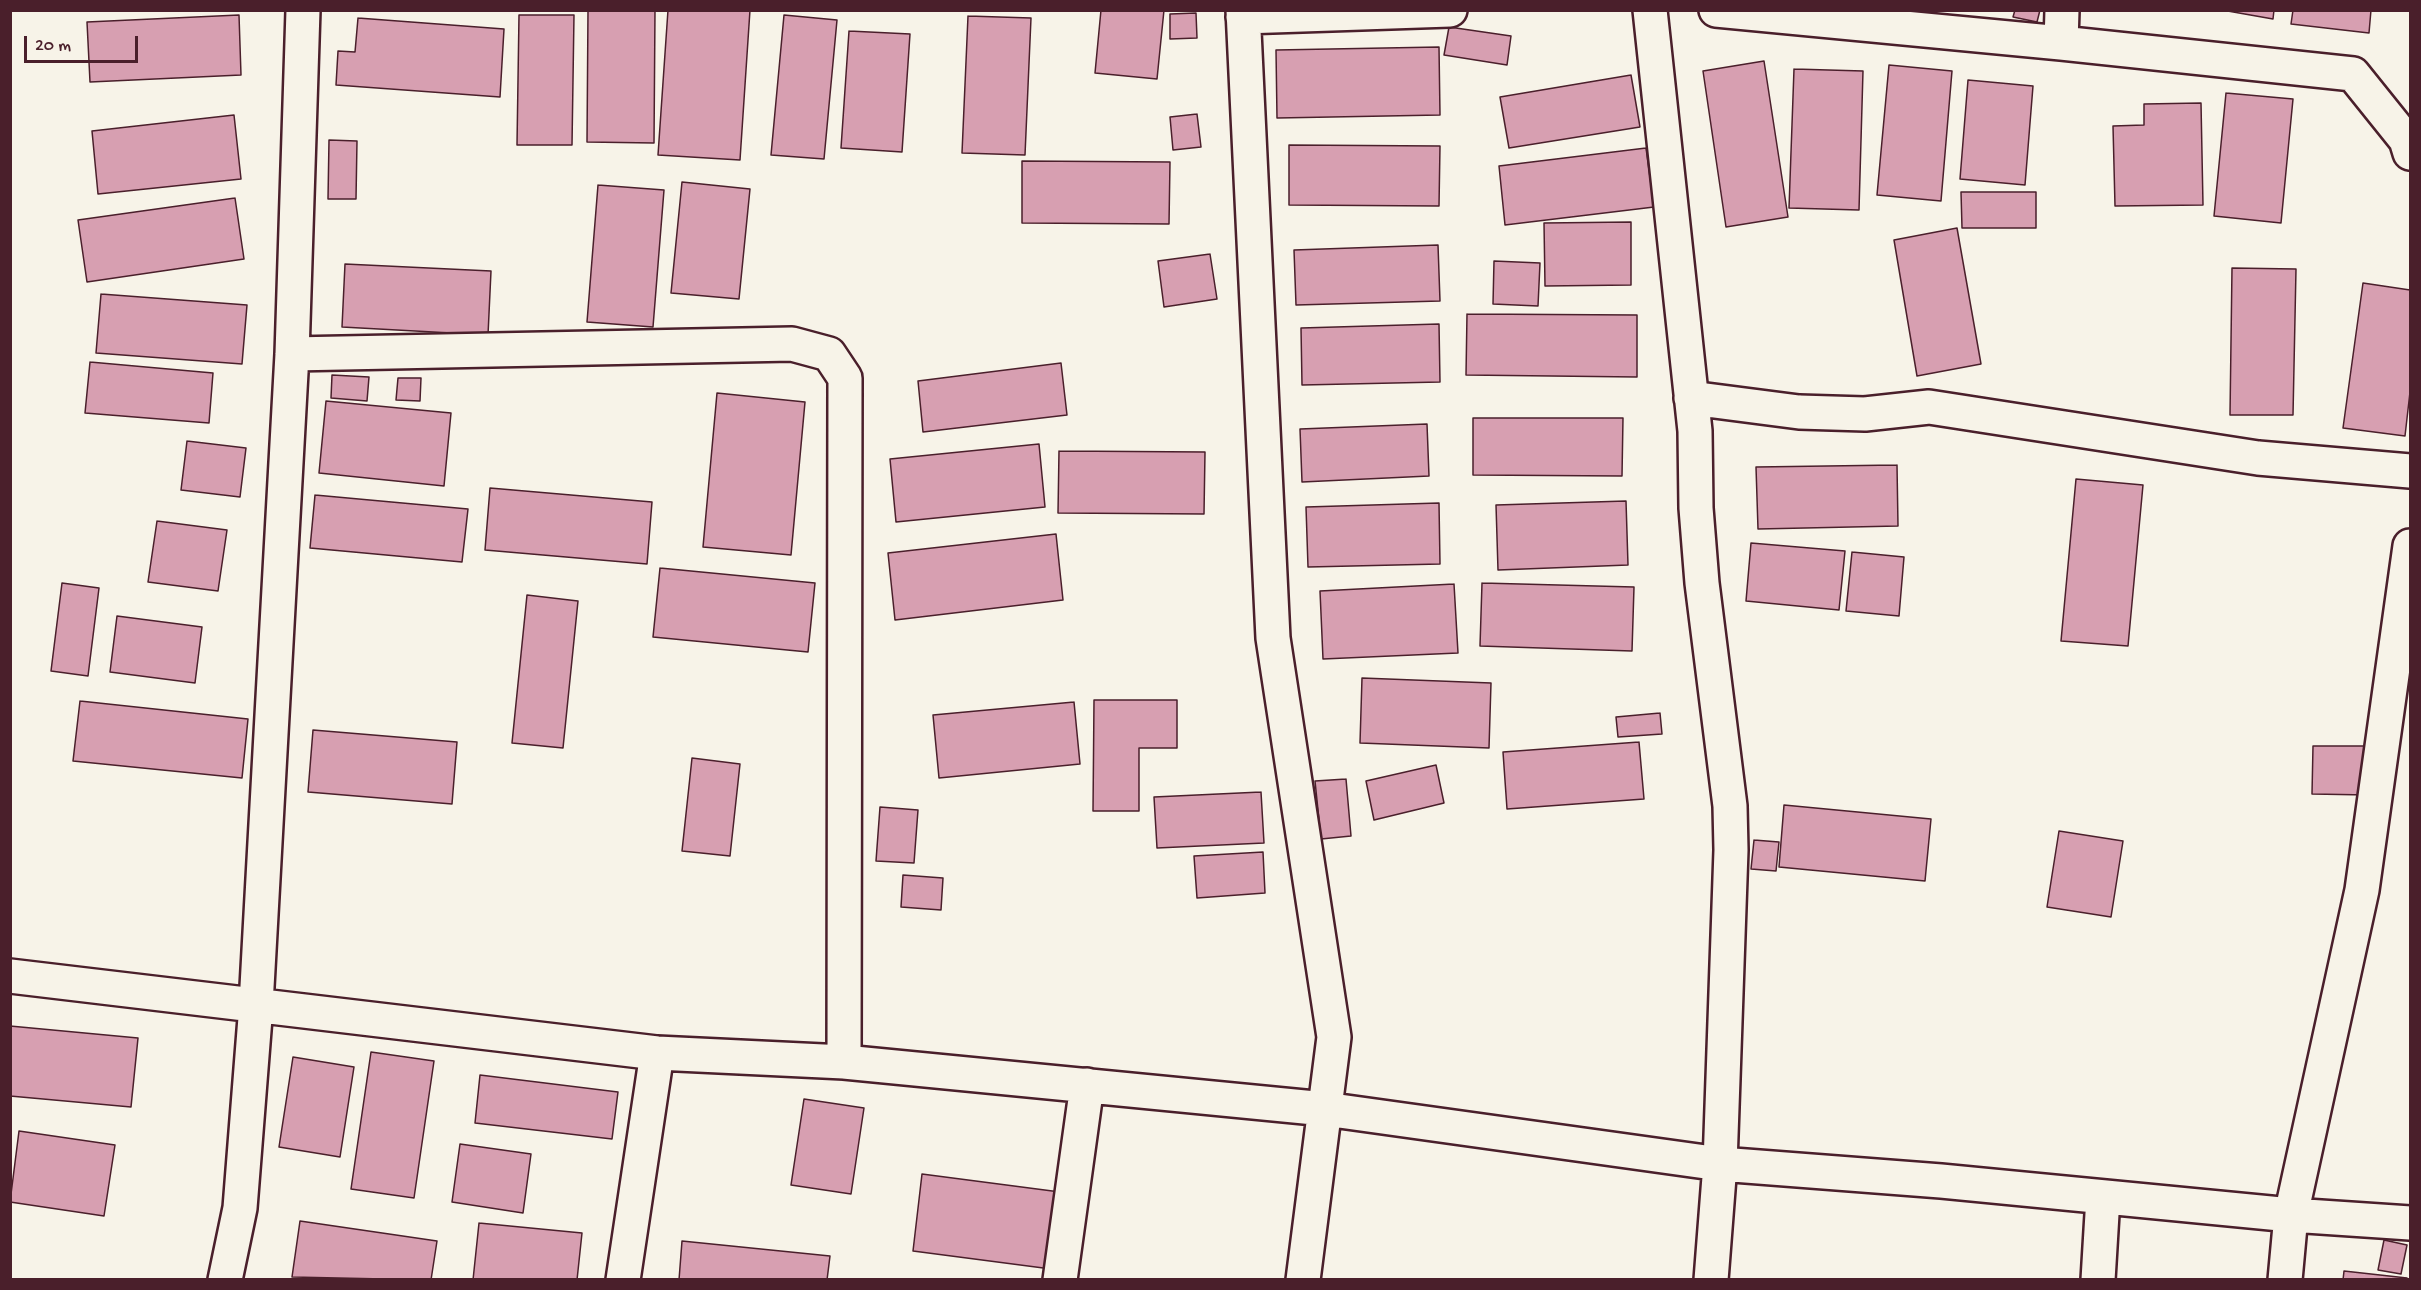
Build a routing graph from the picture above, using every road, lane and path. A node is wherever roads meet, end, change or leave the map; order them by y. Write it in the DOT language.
graph roads {
  1 [pos="303,10"];
  2 [pos="1450,10"];
  3 [pos="1650,10"];
  4 [pos="1716,10"];
  5 [pos="2062,10"];
  6 [pos="1243,14"];
  7 [pos="2061,43"];
  8 [pos="2410,153"];
  9 [pos="292,354"];
  10 [pos="1691,398"];
  11 [pos="2410,471"];
  12 [pos="2410,546"];
  13 [pos="10,976"];
  14 [pos="256,1005"];
  15 [pos="657,1053"];
  16 [pos="844,1062"];
  17 [pos="1087,1085"];
  18 [pos="1325,1109"];
  19 [pos="1720,1164"];
  20 [pos="2103,1197"];
  21 [pos="2291,1215"];
  22 [pos="2410,1223"];
  23 [pos="225,1280"];
  24 [pos="623,1280"];
  25 [pos="1060,1280"];
  26 [pos="1303,1280"];
  27 [pos="1711,1280"];
  28 [pos="2098,1280"];
  29 [pos="2285,1280"];
  1 -- 9 [label="street"];
  2 -- 6 [label="street"];
  3 -- 10 [label="street"];
  4 -- 7 [label="street"];
  5 -- 7 [label="street"];
  6 -- 18 [label="street"];
  7 -- 8 [label="street"];
  9 -- 14 [label="street"];
  9 -- 16 [label="street"];
  10 -- 11 [label="street"];
  10 -- 19 [label="street"];
  12 -- 21 [label="street"];
  13 -- 14 [label="street"];
  14 -- 15 [label="street"];
  14 -- 23 [label="street"];
  15 -- 16 [label="street"];
  15 -- 24 [label="street"];
  16 -- 17 [label="street"];
  17 -- 18 [label="street"];
  17 -- 25 [label="street"];
  18 -- 19 [label="street"];
  18 -- 26 [label="street"];
  19 -- 20 [label="street"];
  19 -- 27 [label="street"];
  20 -- 21 [label="street"];
  20 -- 28 [label="street"];
  21 -- 22 [label="street"];
  21 -- 29 [label="street"];
}
